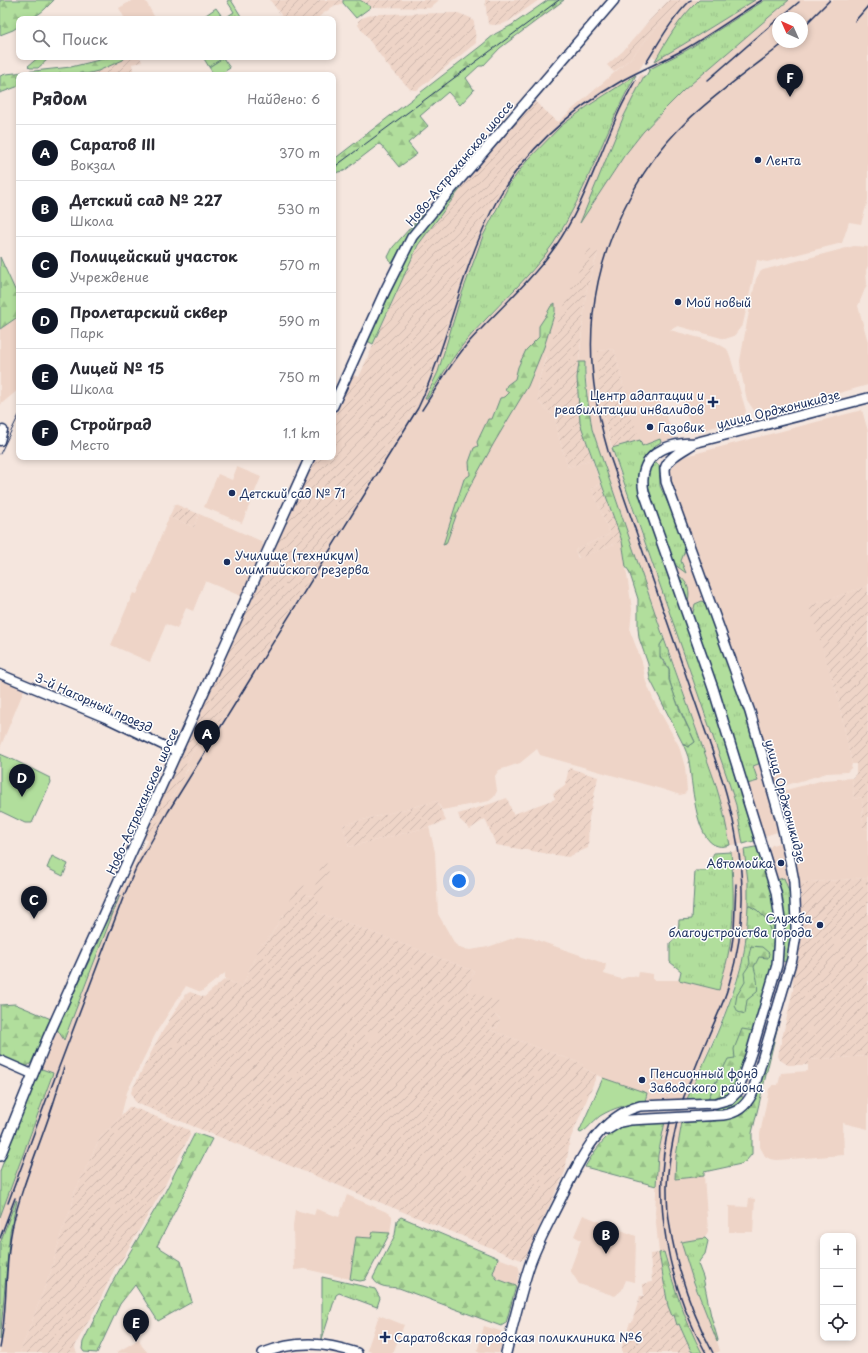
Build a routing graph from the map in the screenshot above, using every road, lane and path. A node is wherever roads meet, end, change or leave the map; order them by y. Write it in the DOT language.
graph roads {
  1 [pos="614,0"];
  2 [pos="868,398"];
  3 [pos="336,399"];
  4 [pos="3,430"];
  5 [pos="0,441"];
  6 [pos="694,443"];
  7 [pos="309,460"];
  8 [pos="648,461"];
  9 [pos="665,468"];
  10 [pos="0,674"];
  11 [pos="177,752"];
  12 [pos="777,965"];
  13 [pos="788,970"];
  14 [pos="0,1060"];
  15 [pos="32,1074"];
  16 [pos="592,1142"];
  17 [pos="0,1156"];
  18 [pos="263,1353"];
  19 [pos="357,1353"];
  20 [pos="506,1353"];
  1 -- 3 [label="main road, Ново-Астраханское шоссе"];
  2 -- 6 [label="main road, улица Орджоникидзе"];
  4 -- 5 [label="street"];
  6 -- 8 [label="main road, улица Орджоникидзе"];
  6 -- 9 [label="main road, улица Орджоникидзе"];
  7 -- 11 [label="main road, Ново-Астраханское шоссе"];
  8 -- 9 [label="main road"];
  8 -- 12 [label="main road, улица Орджоникидзе"];
  9 -- 13 [label="main road, улица Орджоникидзе"];
  10 -- 11 [label="street, 3-й Нагорный проезд"];
  11 -- 15 [label="main road, Ново-Астраханское шоссе"];
  12 -- 13 [label="main road"];
  12 -- 16 [label="main road, улица Орджоникидзе"];
  13 -- 16 [label="main road, улица Орджоникидзе"];
  14 -- 15 [label="street"];
  15 -- 17 [label="main road, Ново-Астраханское шоссе"];
  16 -- 20 [label="main road, улица Орджоникидзе"];
  18 -- 19 [label="main road"];
}
